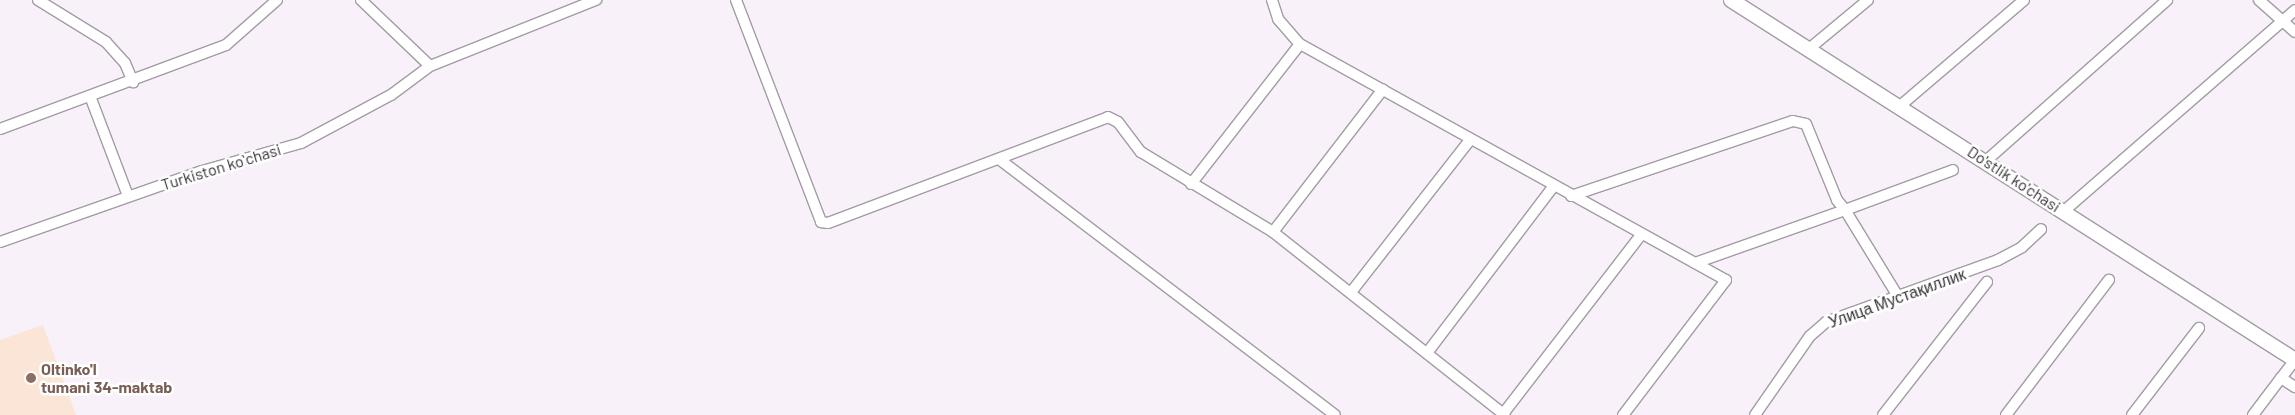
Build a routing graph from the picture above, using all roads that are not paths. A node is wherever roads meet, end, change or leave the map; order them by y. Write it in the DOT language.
graph roads {
  1 [pos="38,0"];
  2 [pos="277,0"];
  3 [pos="362,0"];
  4 [pos="596,0"];
  5 [pos="736,0"];
  6 [pos="1272,0"];
  7 [pos="1731,0"];
  8 [pos="1868,0"];
  9 [pos="2024,0"];
  10 [pos="2167,0"];
  11 [pos="2259,0"];
  12 [pos="2295,10"];
  13 [pos="2280,19"];
  14 [pos="2295,32"];
  15 [pos="1300,44"];
  16 [pos="1810,48"];
  17 [pos="430,66"];
  18 [pos="133,82"];
  19 [pos="1383,89"];
  20 [pos="90,96"];
  21 [pos="1900,106"];
  22 [pos="0,129"];
  23 [pos="1470,140"];
  24 [pos="999,160"];
  25 [pos="1987,160"];
  26 [pos="1953,170"];
  27 [pos="1191,184"];
  28 [pos="1553,187"];
  29 [pos="128,196"];
  30 [pos="1571,196"];
  31 [pos="1845,210"];
  32 [pos="2064,212"];
  33 [pos="2041,229"];
  34 [pos="1273,232"];
  35 [pos="1641,235"];
  36 [pos="0,242"];
  37 [pos="1695,263"];
  38 [pos="2110,280"];
  39 [pos="1987,282"];
  40 [pos="1352,291"];
  41 [pos="1899,298"];
  42 [pos="2199,328"];
  43 [pos="1427,353"];
  44 [pos="2295,360"];
  45 [pos="2281,378"];
  46 [pos="2295,387"];
  47 [pos="1504,414"];
  48 [pos="1335,415"];
  49 [pos="1623,415"];
  50 [pos="1755,415"];
  51 [pos="1883,415"];
  52 [pos="2006,415"];
  53 [pos="2132,415"];
  54 [pos="2254,415"];
  1 -- 18 [label="street"];
  2 -- 18 [label="street"];
  3 -- 17 [label="street"];
  4 -- 17 [label="street, Turkiston koʻchasi"];
  5 -- 24 [label="street"];
  6 -- 15 [label="street"];
  7 -- 16 [label="street, Do'stlik ko'chasi"];
  8 -- 16 [label="street"];
  9 -- 21 [label="street"];
  10 -- 25 [label="street"];
  11 -- 13 [label="street"];
  12 -- 13 [label="street"];
  13 -- 14 [label="street"];
  13 -- 32 [label="street"];
  15 -- 19 [label="street"];
  15 -- 27 [label="street"];
  16 -- 21 [label="street, Do'stlik ko'chasi"];
  17 -- 29 [label="street, Turkiston koʻchasi"];
  18 -- 20 [label="street"];
  19 -- 23 [label="street"];
  19 -- 34 [label="street"];
  20 -- 22 [label="street"];
  20 -- 29 [label="street"];
  21 -- 25 [label="street, Do'stlik ko'chasi"];
  23 -- 28 [label="street"];
  23 -- 40 [label="street"];
  24 -- 27 [label="street"];
  24 -- 48 [label="street"];
  25 -- 32 [label="street, Do'stlik ko'chasi"];
  26 -- 31 [label="street"];
  27 -- 34 [label="street"];
  28 -- 30 [label="street"];
  28 -- 43 [label="street"];
  29 -- 36 [label="street, Turkiston koʻchasi"];
  30 -- 31 [label="street"];
  30 -- 35 [label="street"];
  31 -- 37 [label="street"];
  31 -- 41 [label="street"];
  32 -- 44 [label="street, Do'stlik ko'chasi"];
  33 -- 41 [label="street, Улица Мустақиллик"];
  34 -- 40 [label="street"];
  35 -- 37 [label="street"];
  35 -- 47 [label="street"];
  37 -- 49 [label="street"];
  38 -- 52 [label="street"];
  39 -- 51 [label="street"];
  40 -- 43 [label="street"];
  41 -- 50 [label="street, Улица Мустақиллик"];
  42 -- 53 [label="street"];
  43 -- 47 [label="street"];
  44 -- 45 [label="street"];
  45 -- 46 [label="street"];
  45 -- 54 [label="street"];
}
